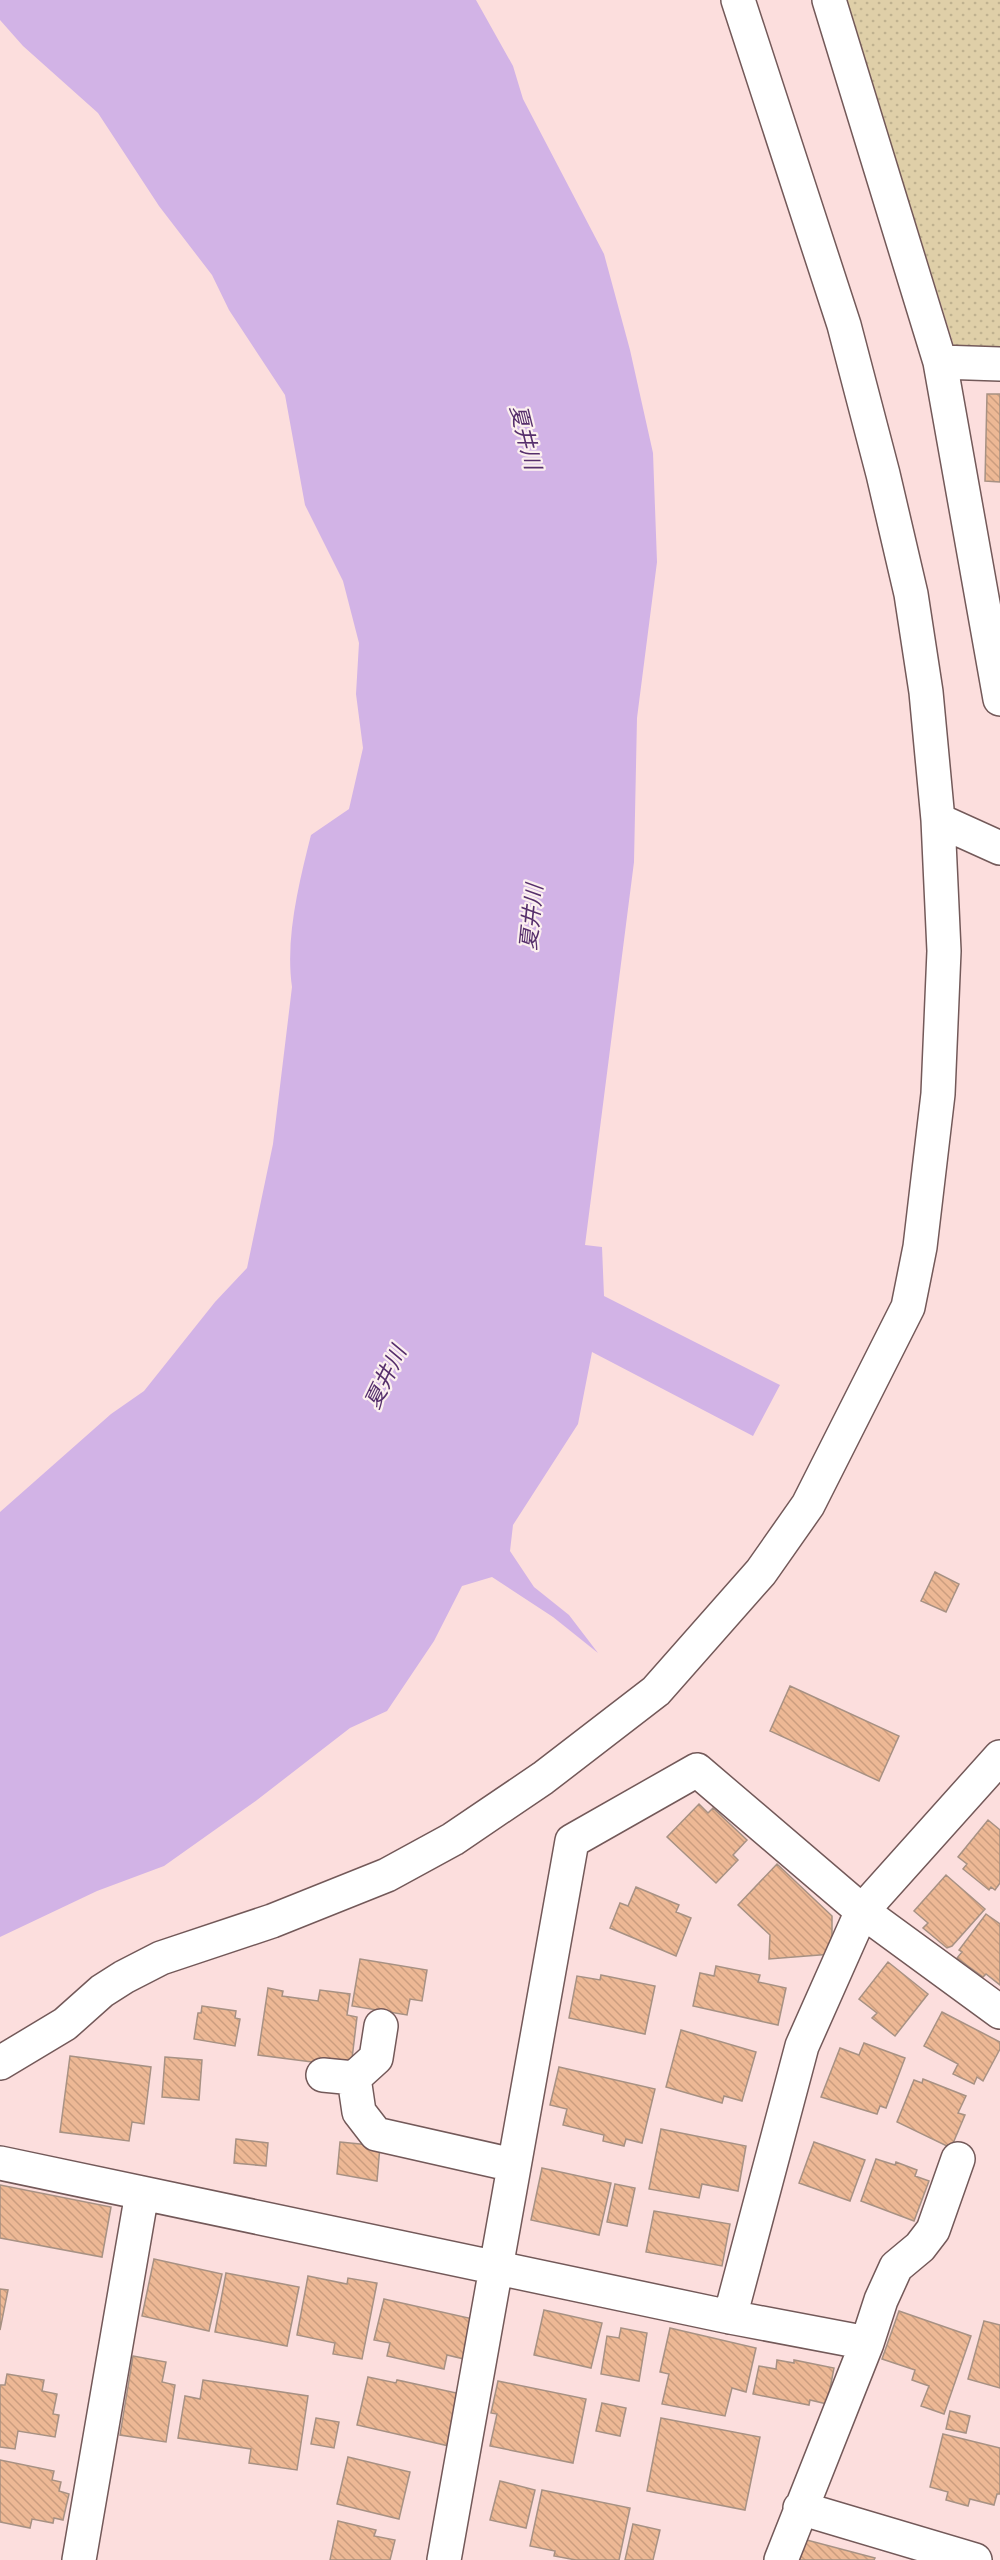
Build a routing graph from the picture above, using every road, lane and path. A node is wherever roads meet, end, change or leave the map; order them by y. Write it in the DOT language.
graph roads {
  1 [pos="738,0"];
  2 [pos="829,0"];
  3 [pos="940,362"];
  4 [pos="1000,364"];
  5 [pos="995,634"];
  6 [pos="1000,699"];
  7 [pos="938,820"];
  8 [pos="1000,848"];
  9 [pos="1000,1757"];
  10 [pos="862,1911"];
  11 [pos="1000,2012"];
  12 [pos="381,2026"];
  13 [pos="0,2063"];
  14 [pos="958,2159"];
  15 [pos="0,2163"];
  16 [pos="513,2165"];
  17 [pos="142,2193"];
  18 [pos="495,2267"];
  19 [pos="730,2317"];
  20 [pos="867,2343"];
  21 [pos="800,2508"];
  22 [pos="79,2560"];
  23 [pos="444,2560"];
  24 [pos="781,2560"];
  25 [pos="975,2560"];
  1 -- 7 [label="street"];
  2 -- 3 [label="street"];
  3 -- 4 [label="street"];
  3 -- 5 [label="street"];
  5 -- 6 [label="street"];
  7 -- 8 [label="street"];
  7 -- 13 [label="street"];
  9 -- 10 [label="street"];
  10 -- 11 [label="street"];
  10 -- 16 [label="street"];
  10 -- 19 [label="street"];
  12 -- 16 [label="street"];
  14 -- 20 [label="street"];
  15 -- 17 [label="street"];
  16 -- 18 [label="street"];
  17 -- 18 [label="street"];
  17 -- 22 [label="street"];
  18 -- 19 [label="street"];
  18 -- 23 [label="street"];
  19 -- 20 [label="street"];
  20 -- 21 [label="street"];
  21 -- 24 [label="street"];
  21 -- 25 [label="street"];
}
